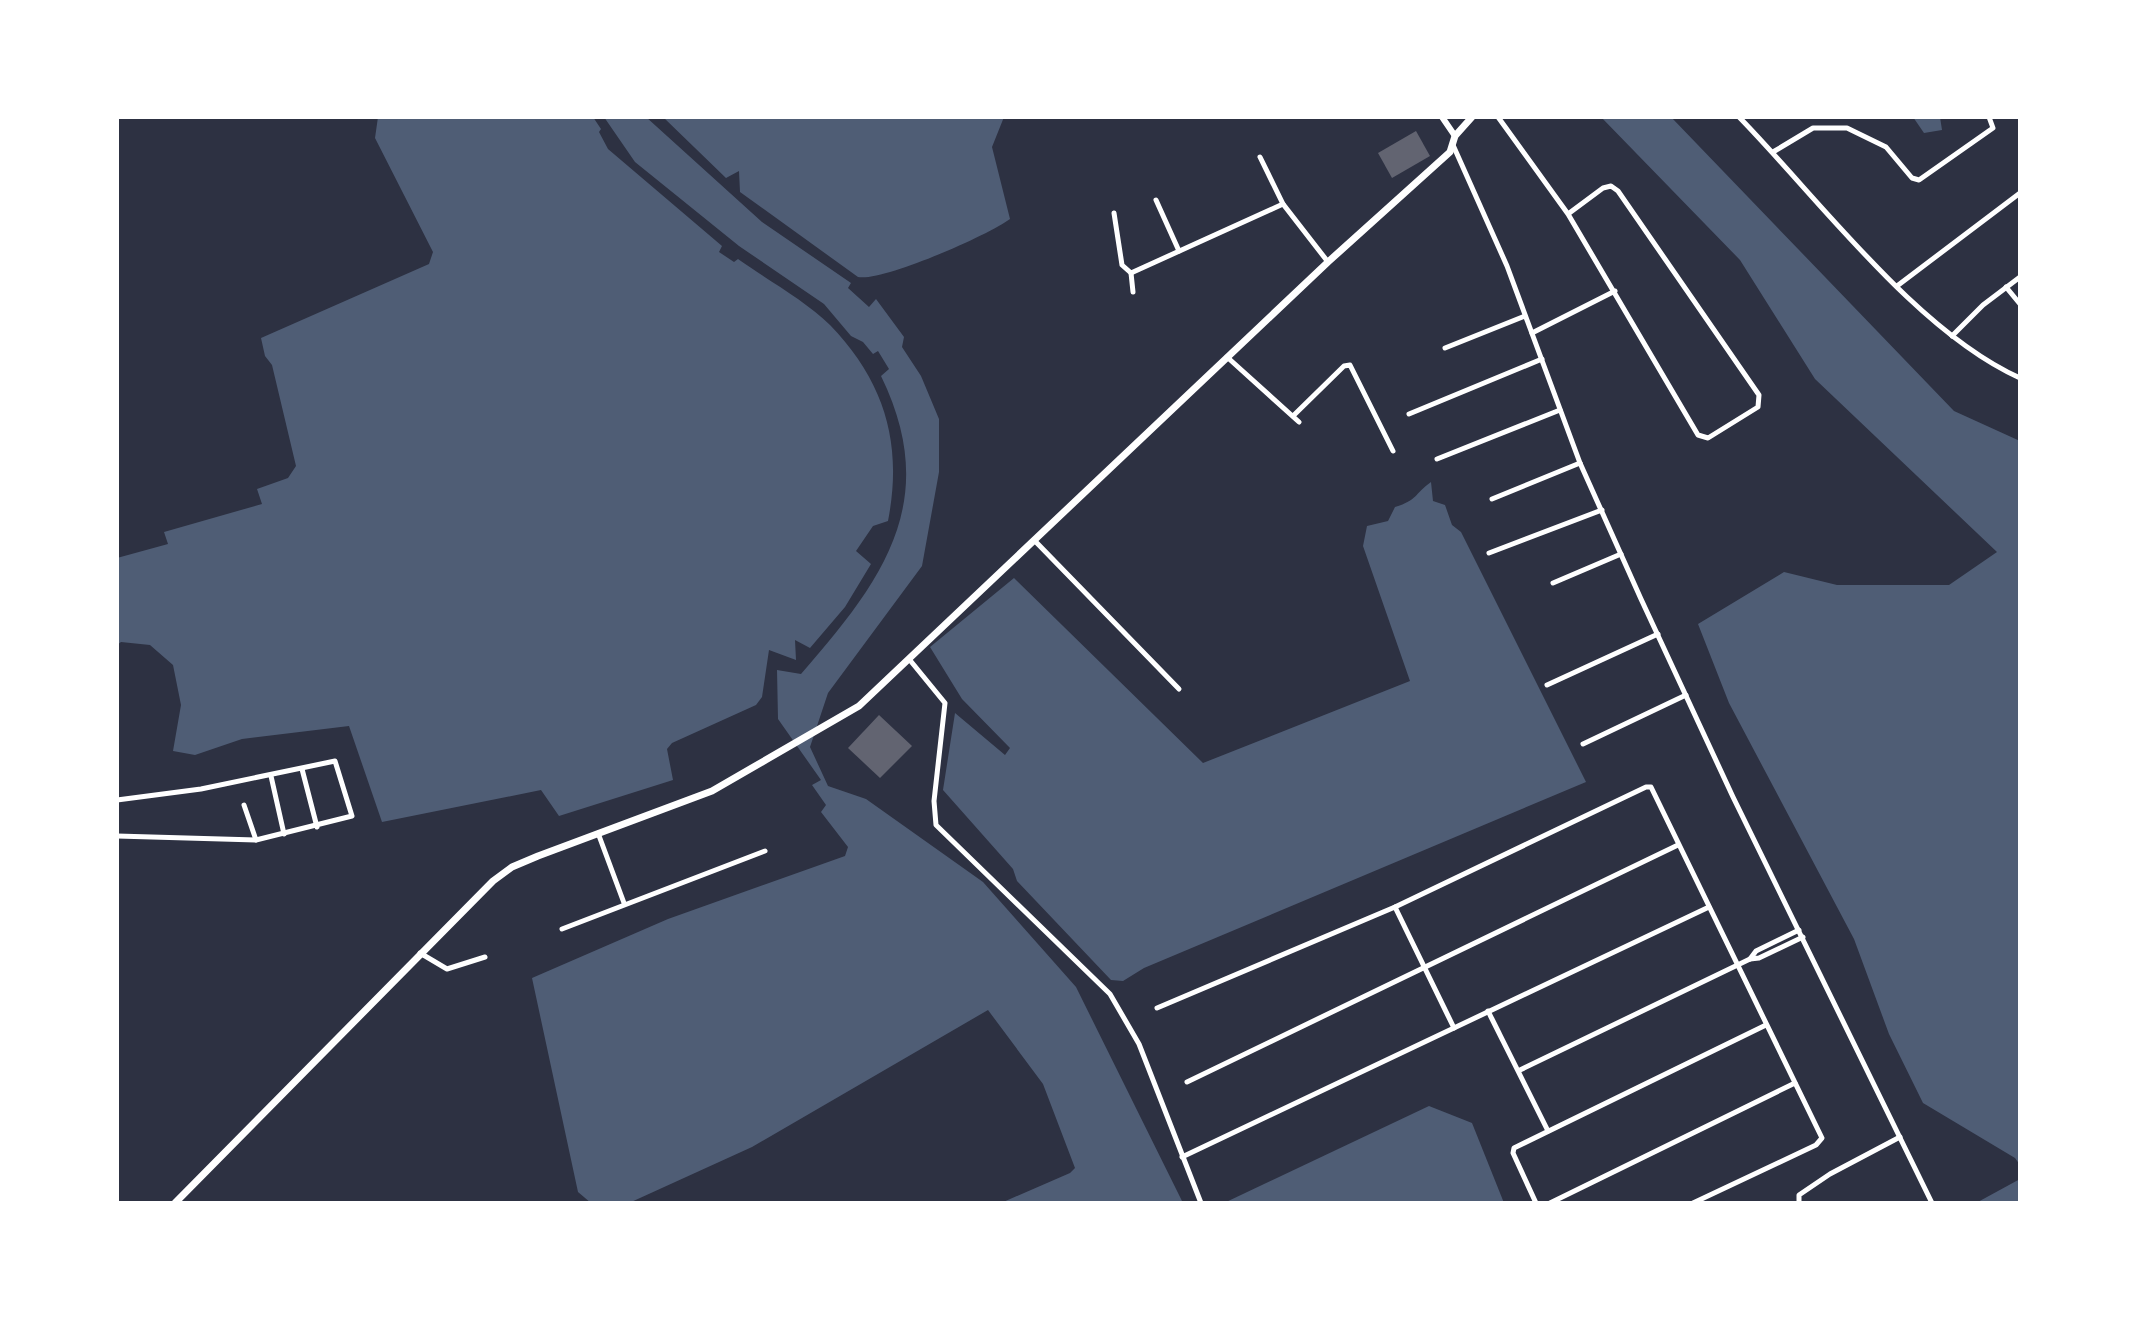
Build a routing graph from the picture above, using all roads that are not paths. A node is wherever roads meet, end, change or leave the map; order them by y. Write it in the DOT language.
graph roads {
  1 [pos="1442,117"];
  2 [pos="1472,117"];
  3 [pos="1497,117"];
  4 [pos="1739,117"];
  5 [pos="1989,117"];
  6 [pos="1455,135"];
  7 [pos="1453,145"];
  8 [pos="1773,152"];
  9 [pos="1260,157"];
  10 [pos="2020,193"];
  11 [pos="1156,200"];
  12 [pos="1283,204"];
  13 [pos="1114,213"];
  14 [pos="1568,214"];
  15 [pos="1179,251"];
  16 [pos="1328,262"];
  17 [pos="1131,273"];
  18 [pos="2020,277"];
  19 [pos="1897,286"];
  20 [pos="2006,287"];
  21 [pos="1615,291"];
  22 [pos="1133,292"];
  23 [pos="2020,304"];
  24 [pos="1525,316"];
  25 [pos="1532,333"];
  26 [pos="1952,336"];
  27 [pos="1445,348"];
  28 [pos="1227,357"];
  29 [pos="1542,359"];
  30 [pos="2020,378"];
  31 [pos="1560,410"];
  32 [pos="1409,414"];
  33 [pos="1293,416"];
  34 [pos="1299,422"];
  35 [pos="1393,451"];
  36 [pos="1437,459"];
  37 [pos="1580,463"];
  38 [pos="1492,499"];
  39 [pos="1602,510"];
  40 [pos="1034,540"];
  41 [pos="1489,554"];
  42 [pos="1621,554"];
  43 [pos="1553,583"];
  44 [pos="1658,634"];
  45 [pos="909,659"];
  46 [pos="1547,685"];
  47 [pos="1179,688"];
  48 [pos="1686,695"];
  49 [pos="1583,744"];
  50 [pos="302,769"];
  51 [pos="271,776"];
  52 [pos="117,800"];
  53 [pos="244,805"];
  54 [pos="317,827"];
  55 [pos="598,833"];
  56 [pos="284,834"];
  57 [pos="117,836"];
  58 [pos="256,840"];
  59 [pos="1678,845"];
  60 [pos="765,851"];
  61 [pos="624,903"];
  62 [pos="1395,907"];
  63 [pos="1709,907"];
  64 [pos="562,929"];
  65 [pos="1799,930"];
  66 [pos="1802,937"];
  67 [pos="420,953"];
  68 [pos="485,957"];
  69 [pos="1750,959"];
  70 [pos="1739,964"];
  71 [pos="1425,966"];
  72 [pos="1157,1008"];
  73 [pos="1488,1011"];
  74 [pos="1766,1025"];
  75 [pos="1454,1028"];
  76 [pos="1520,1070"];
  77 [pos="1187,1082"];
  78 [pos="1794,1083"];
  79 [pos="1548,1131"];
  80 [pos="1900,1137"];
  81 [pos="1182,1157"];
  82 [pos="175,1203"];
  83 [pos="1201,1203"];
  84 [pos="1536,1203"];
  85 [pos="1549,1203"];
  86 [pos="1693,1203"];
  87 [pos="1799,1203"];
  88 [pos="1932,1203"];
  1 -- 6 [label="street"];
  2 -- 6 [label="main road"];
  3 -- 14 [label="street"];
  4 -- 8 [label="street"];
  5 -- 8 [label="street"];
  6 -- 7 [label="main road"];
  7 -- 16 [label="main road"];
  7 -- 24 [label="street"];
  8 -- 19 [label="street"];
  9 -- 12 [label="street"];
  10 -- 19 [label="street"];
  11 -- 15 [label="street"];
  12 -- 15 [label="street"];
  12 -- 16 [label="street"];
  13 -- 17 [label="street"];
  14 -- 21 [label="street"];
  14 -- 21 [label="street"];
  15 -- 17 [label="street"];
  16 -- 28 [label="main road"];
  17 -- 22 [label="street"];
  18 -- 20 [label="street"];
  19 -- 26 [label="street"];
  20 -- 23 [label="street"];
  20 -- 26 [label="street"];
  21 -- 25 [label="street"];
  24 -- 25 [label="street"];
  24 -- 27 [label="street"];
  25 -- 29 [label="street"];
  26 -- 30 [label="street"];
  28 -- 33 [label="street"];
  28 -- 40 [label="main road"];
  29 -- 31 [label="street"];
  29 -- 32 [label="street"];
  31 -- 36 [label="street"];
  31 -- 37 [label="street"];
  33 -- 34 [label="street"];
  33 -- 35 [label="street"];
  37 -- 38 [label="street"];
  37 -- 39 [label="street"];
  39 -- 41 [label="street"];
  39 -- 42 [label="street"];
  40 -- 45 [label="main road"];
  40 -- 47 [label="street"];
  42 -- 43 [label="street"];
  42 -- 44 [label="street"];
  44 -- 46 [label="street"];
  44 -- 48 [label="street"];
  45 -- 55 [label="main road"];
  45 -- 81 [label="street"];
  48 -- 49 [label="street"];
  48 -- 65 [label="street"];
  50 -- 51 [label="street"];
  50 -- 54 [label="street"];
  50 -- 54 [label="street"];
  51 -- 52 [label="street"];
  51 -- 56 [label="street"];
  53 -- 58 [label="street"];
  54 -- 56 [label="street"];
  55 -- 61 [label="street"];
  55 -- 67 [label="main road"];
  56 -- 58 [label="street"];
  57 -- 58 [label="street"];
  59 -- 62 [label="street"];
  59 -- 63 [label="street"];
  59 -- 71 [label="street"];
  60 -- 61 [label="street"];
  61 -- 64 [label="street"];
  62 -- 71 [label="street"];
  62 -- 72 [label="street"];
  63 -- 70 [label="street"];
  63 -- 73 [label="street"];
  65 -- 66 [label="street"];
  65 -- 69 [label="street"];
  66 -- 69 [label="street"];
  66 -- 80 [label="street"];
  67 -- 68 [label="street"];
  67 -- 82 [label="main road"];
  69 -- 70 [label="street"];
  70 -- 74 [label="street"];
  70 -- 76 [label="street"];
  71 -- 75 [label="street"];
  71 -- 77 [label="street"];
  73 -- 75 [label="street"];
  73 -- 76 [label="street"];
  74 -- 78 [label="street"];
  74 -- 79 [label="street"];
  75 -- 81 [label="street"];
  76 -- 79 [label="street"];
  78 -- 85 [label="street"];
  78 -- 86 [label="street"];
  79 -- 84 [label="street"];
  80 -- 87 [label="street"];
  80 -- 88 [label="street"];
  81 -- 83 [label="street"];
}
